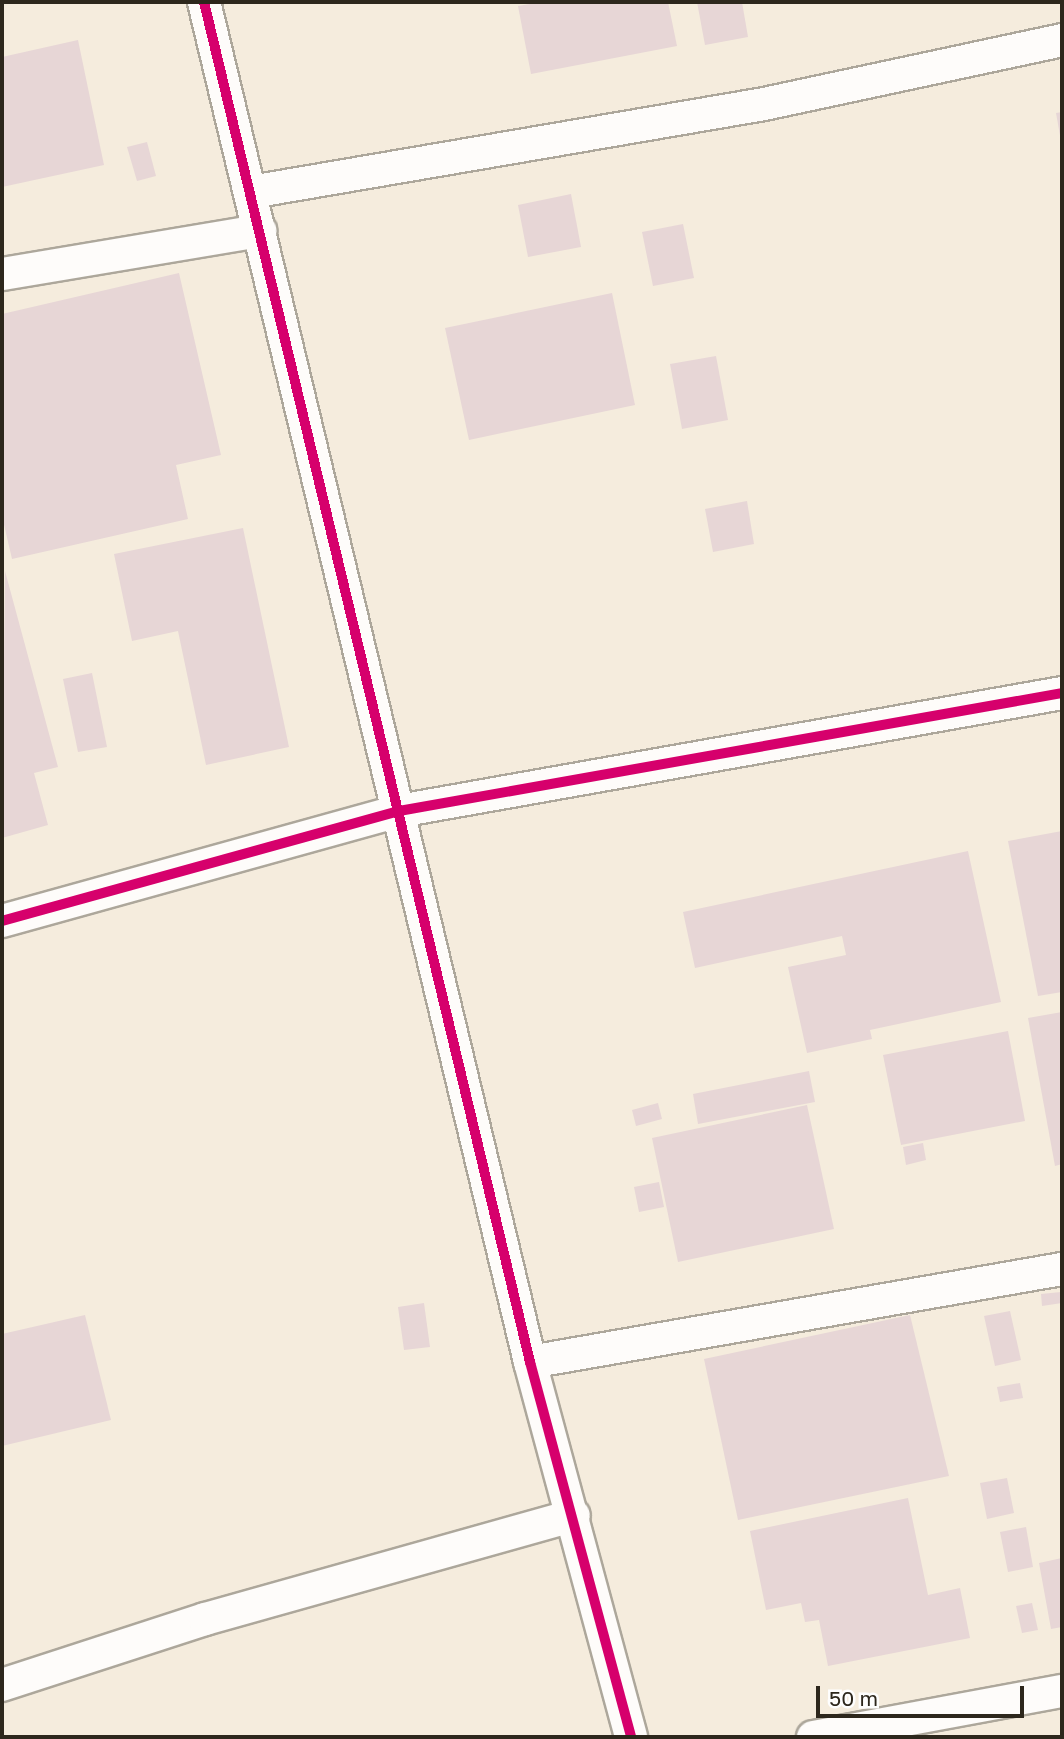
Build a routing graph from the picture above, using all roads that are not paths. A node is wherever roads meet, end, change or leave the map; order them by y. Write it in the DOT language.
graph roads {
  1 [pos="204,2"];
  2 [pos="1062,40"];
  3 [pos="251,192"];
  4 [pos="260,231"];
  5 [pos="2,274"];
  6 [pos="1062,694"];
  7 [pos="399,811"];
  8 [pos="2,921"];
  9 [pos="1062,1269"];
  10 [pos="530,1362"];
  11 [pos="574,1515"];
  12 [pos="2,1685"];
  13 [pos="1062,1691"];
  14 [pos="631,1737"];
  15 [pos="813,1737"];
  1 -- 3 [label="street"];
  2 -- 3 [label="street"];
  3 -- 4 [label="street"];
  4 -- 5 [label="street"];
  4 -- 7 [label="street"];
  6 -- 7 [label="street"];
  7 -- 8 [label="street"];
  7 -- 10 [label="street"];
  9 -- 10 [label="street"];
  10 -- 11 [label="street"];
  11 -- 12 [label="street"];
  11 -- 14 [label="street"];
  13 -- 15 [label="street"];
}
